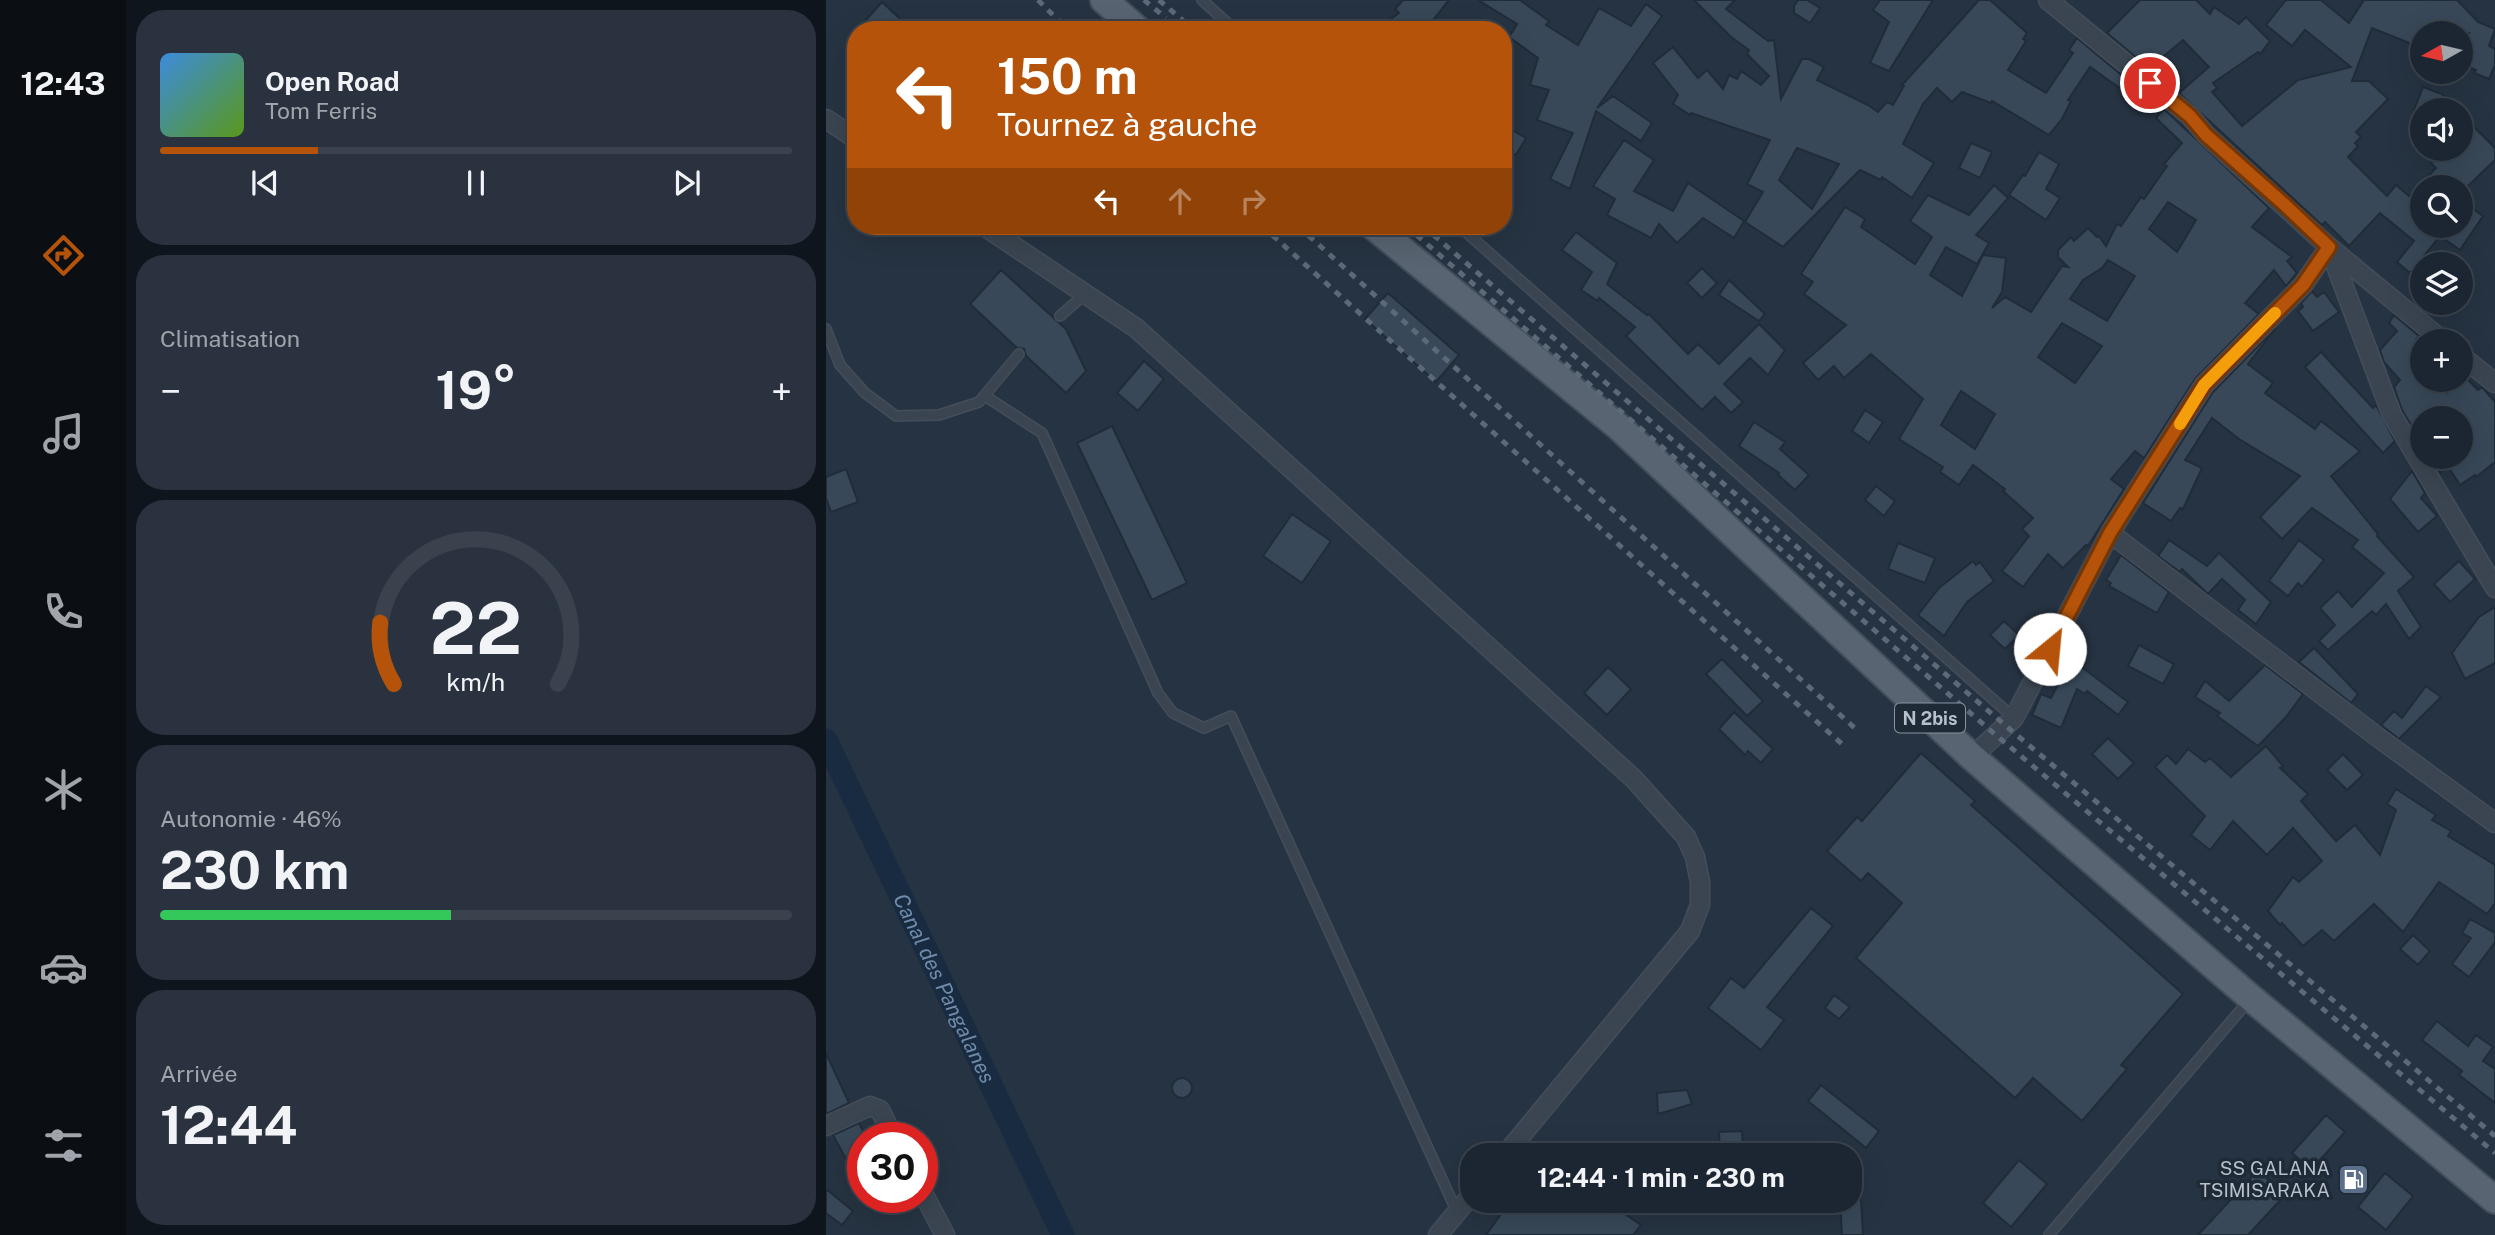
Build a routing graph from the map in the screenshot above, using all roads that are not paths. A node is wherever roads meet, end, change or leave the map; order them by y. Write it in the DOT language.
graph roads {
  1 [pos="1104,0"];
  2 [pos="1202,0"];
  3 [pos="2048,0"];
  4 [pos="1128,21"];
  5 [pos="1225,21"];
  6 [pos="826,119"];
  7 [pos="847,133"];
  8 [pos="997,235"];
  9 [pos="1384,235"];
  10 [pos="1469,235"];
  11 [pos="2329,247"];
  12 [pos="1085,294"];
  13 [pos="1060,316"];
  14 [pos="826,329"];
  15 [pos="2428,329"];
  16 [pos="1019,354"];
  17 [pos="2473,365"];
  18 [pos="2495,383"];
  19 [pos="985,396"];
  20 [pos="2110,533"];
  21 [pos="2495,588"];
  22 [pos="2014,718"];
  23 [pos="1972,757"];
  24 [pos="2495,823"];
  25 [pos="2251,998"];
  26 [pos="886,1122"];
  27 [pos="826,1126"];
  28 [pos="1515,1143"];
  29 [pos="2495,1200"];
  30 [pos="1460,1209"];
  31 [pos="1457,1212"];
  32 [pos="934,1213"];
  33 [pos="945,1235"];
  34 [pos="1438,1235"];
  35 [pos="2049,1235"];
  1 -- 4 [label="main road"];
  2 -- 5 [label="lane"];
  3 -- 11 [label="street"];
  6 -- 7 [label="street"];
  8 -- 12 [label="street"];
  9 -- 23 [label="main road, N 2bis"];
  10 -- 22 [label="lane"];
  11 -- 15 [label="street"];
  11 -- 20 [label="street"];
  11 -- 21 [label="street"];
  12 -- 13 [label="lane"];
  12 -- 28 [label="street"];
  14 -- 19 [label="lane"];
  16 -- 19 [label="lane"];
  17 -- 18 [label="street"];
  19 -- 31 [label="lane"];
  20 -- 22 [label="street"];
  20 -- 24 [label="street"];
  22 -- 23 [label="street"];
  23 -- 25 [label="main road, N 2bis"];
  25 -- 29 [label="main road, N 2bis"];
  25 -- 35 [label="lane"];
  26 -- 27 [label="street"];
  30 -- 31 [label="street"];
  31 -- 34 [label="street"];
  32 -- 33 [label="street"];
}
